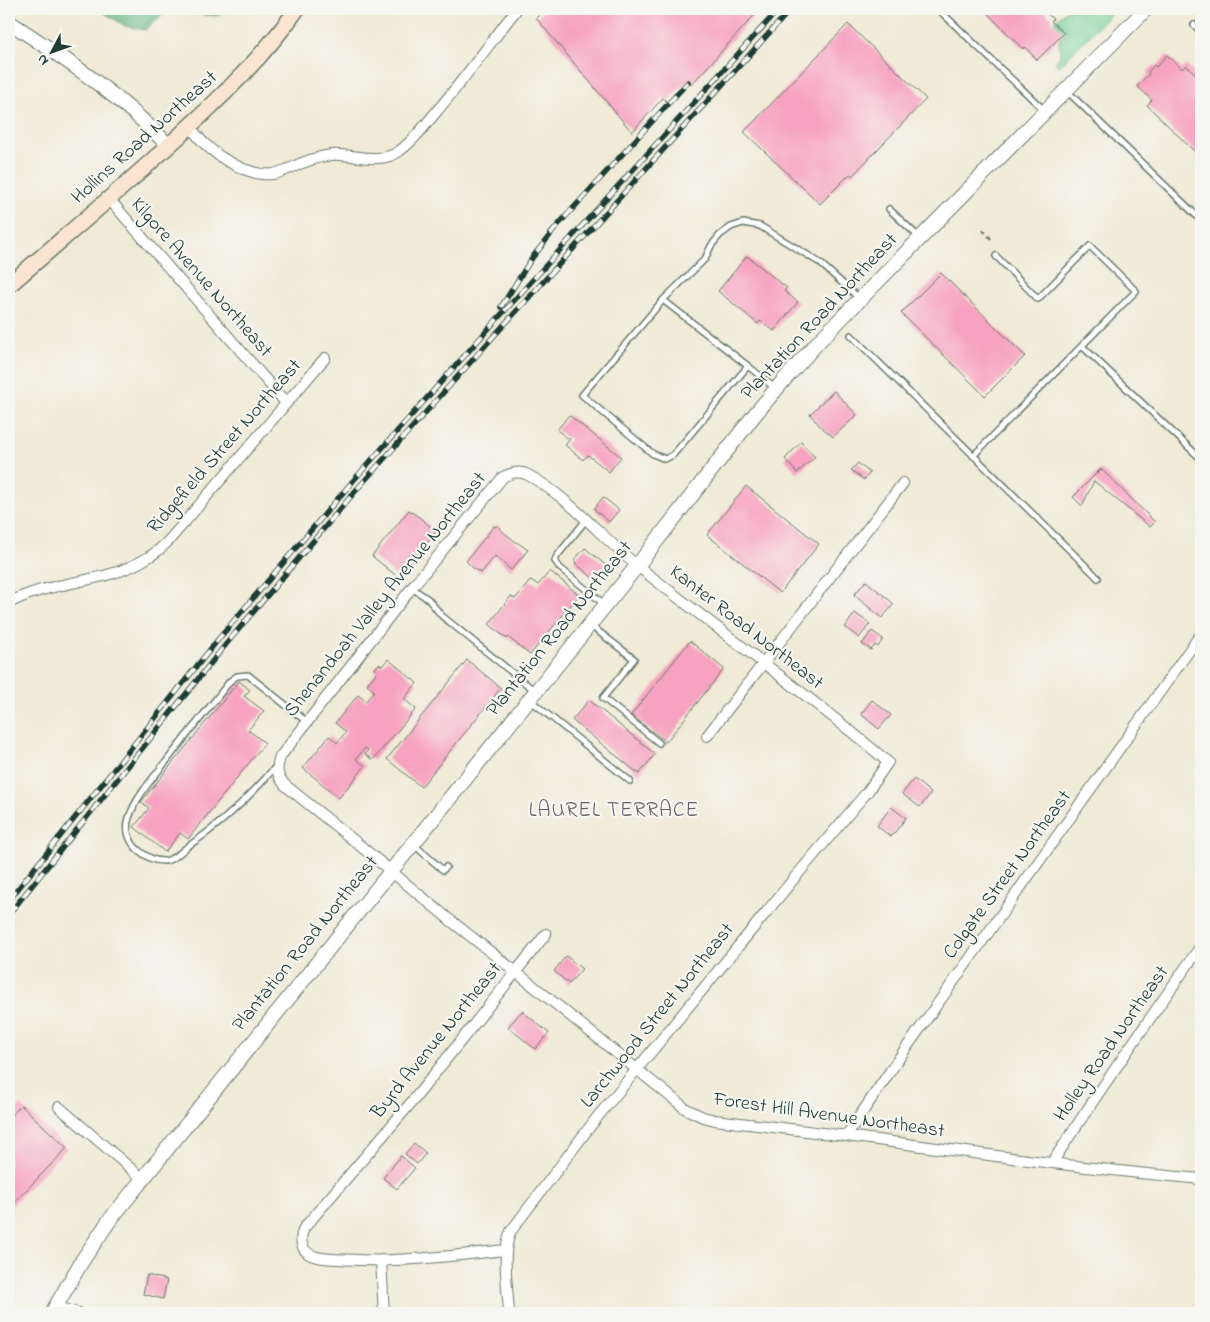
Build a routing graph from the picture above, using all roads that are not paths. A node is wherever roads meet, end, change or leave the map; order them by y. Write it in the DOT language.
graph roads {
  1 [pos="297,9"];
  2 [pos="517,9"];
  3 [pos="938,9"];
  4 [pos="1146,9"];
  5 [pos="9,22"];
  6 [pos="1194,25"];
  7 [pos="1201,32"];
  8 [pos="1066,90"];
  9 [pos="1045,111"];
  10 [pos="190,126"];
  11 [pos="170,146"];
  12 [pos="109,199"];
  13 [pos="889,209"];
  14 [pos="1201,220"];
  15 [pos="920,238"];
  16 [pos="996,256"];
  17 [pos="9,285"];
  18 [pos="861,299"];
  19 [pos="663,300"];
  20 [pos="851,335"];
  21 [pos="1082,346"];
  22 [pos="325,358"];
  23 [pos="748,366"];
  24 [pos="777,389"];
  25 [pos="286,403"];
  26 [pos="973,456"];
  27 [pos="1199,457"];
  28 [pos="903,483"];
  29 [pos="586,519"];
  30 [pos="637,566"];
  31 [pos="1098,578"];
  32 [pos="412,588"];
  33 [pos="9,603"];
  34 [pos="606,605"];
  35 [pos="590,624"];
  36 [pos="1201,634"];
  37 [pos="764,663"];
  38 [pos="532,695"];
  39 [pos="307,722"];
  40 [pos="707,736"];
  41 [pos="659,743"];
  42 [pos="888,762"];
  43 [pos="277,765"];
  44 [pos="630,781"];
  45 [pos="412,844"];
  46 [pos="446,866"];
  47 [pos="391,871"];
  48 [pos="546,934"];
  49 [pos="1201,946"];
  50 [pos="516,972"];
  51 [pos="635,1069"];
  52 [pos="58,1108"];
  53 [pos="846,1136"];
  54 [pos="1052,1163"];
  55 [pos="143,1178"];
  56 [pos="1201,1179"];
  57 [pos="505,1250"];
  58 [pos="381,1260"];
  59 [pos="54,1310"];
  60 [pos="79,1313"];
  61 [pos="384,1313"];
  62 [pos="509,1313"];
  1 -- 10 [label="main road, Hollins Road Northeast"];
  2 -- 10 [label="street"];
  3 -- 9 [label="lane"];
  4 -- 8 [label="street, Plantation Road Northeast"];
  5 -- 11 [label="street"];
  6 -- 7 [label="lane"];
  8 -- 9 [label="street, Plantation Road Northeast"];
  8 -- 14 [label="lane"];
  9 -- 15 [label="street, Plantation Road Northeast"];
  10 -- 11 [label="main road, Hollins Road Northeast"];
  11 -- 12 [label="main road, Hollins Road Northeast"];
  12 -- 17 [label="main road, Hollins Road Northeast"];
  12 -- 25 [label="street, Kilgore Avenue Northeast"];
  13 -- 15 [label="lane"];
  15 -- 18 [label="street, Plantation Road Northeast"];
  16 -- 21 [label="lane"];
  18 -- 19 [label="lane"];
  18 -- 24 [label="street, Plantation Road Northeast"];
  19 -- 23 [label="lane"];
  19 -- 23 [label="lane"];
  20 -- 26 [label="lane"];
  21 -- 26 [label="lane"];
  21 -- 27 [label="lane"];
  22 -- 25 [label="street, Ridgefield Street Northeast"];
  23 -- 24 [label="lane"];
  24 -- 30 [label="street, Plantation Road Northeast"];
  25 -- 33 [label="street, Ridgefield Street Northeast"];
  26 -- 31 [label="lane"];
  28 -- 37 [label="street"];
  29 -- 30 [label="street, Kanter Road Northeast"];
  29 -- 32 [label="street, Shenandoah Valley Avenue Northeast"];
  29 -- 34 [label="lane"];
  30 -- 34 [label="street, Plantation Road Northeast"];
  30 -- 37 [label="street, Kanter Road Northeast"];
  32 -- 38 [label="lane"];
  32 -- 39 [label="street, Shenandoah Valley Avenue Northeast"];
  34 -- 35 [label="street, Plantation Road Northeast"];
  35 -- 38 [label="street, Plantation Road Northeast"];
  35 -- 41 [label="lane"];
  36 -- 53 [label="street, Colgate Street Northeast"];
  37 -- 40 [label="street"];
  37 -- 42 [label="street, Kanter Road Northeast"];
  38 -- 44 [label="lane"];
  38 -- 45 [label="street, Plantation Road Northeast"];
  39 -- 43 [label="street, Shenandoah Valley Avenue Northeast"];
  39 -- 43 [label="lane"];
  42 -- 51 [label="street, Larchwood Street Northeast"];
  43 -- 47 [label="street, Forest Hill Avenue Northeast"];
  45 -- 46 [label="lane"];
  45 -- 47 [label="street, Plantation Road Northeast"];
  47 -- 50 [label="street, Forest Hill Avenue Northeast"];
  47 -- 55 [label="street, Plantation Road Northeast"];
  48 -- 50 [label="street, Byrd Avenue Northeast"];
  49 -- 54 [label="street, Holley Road Northeast"];
  50 -- 51 [label="street, Forest Hill Avenue Northeast"];
  50 -- 58 [label="street, Byrd Avenue Northeast"];
  51 -- 53 [label="street, Forest Hill Avenue Northeast"];
  51 -- 57 [label="street, Larchwood Street Northeast"];
  52 -- 55 [label="street"];
  53 -- 54 [label="street, Forest Hill Avenue Northeast"];
  54 -- 56 [label="street, Forest Hill Avenue Northeast"];
  55 -- 59 [label="street, Plantation Road Northeast"];
  57 -- 58 [label="street"];
  57 -- 62 [label="street, Larchwood Street Northeast"];
  58 -- 61 [label="street"];
  59 -- 60 [label="street"];
}
